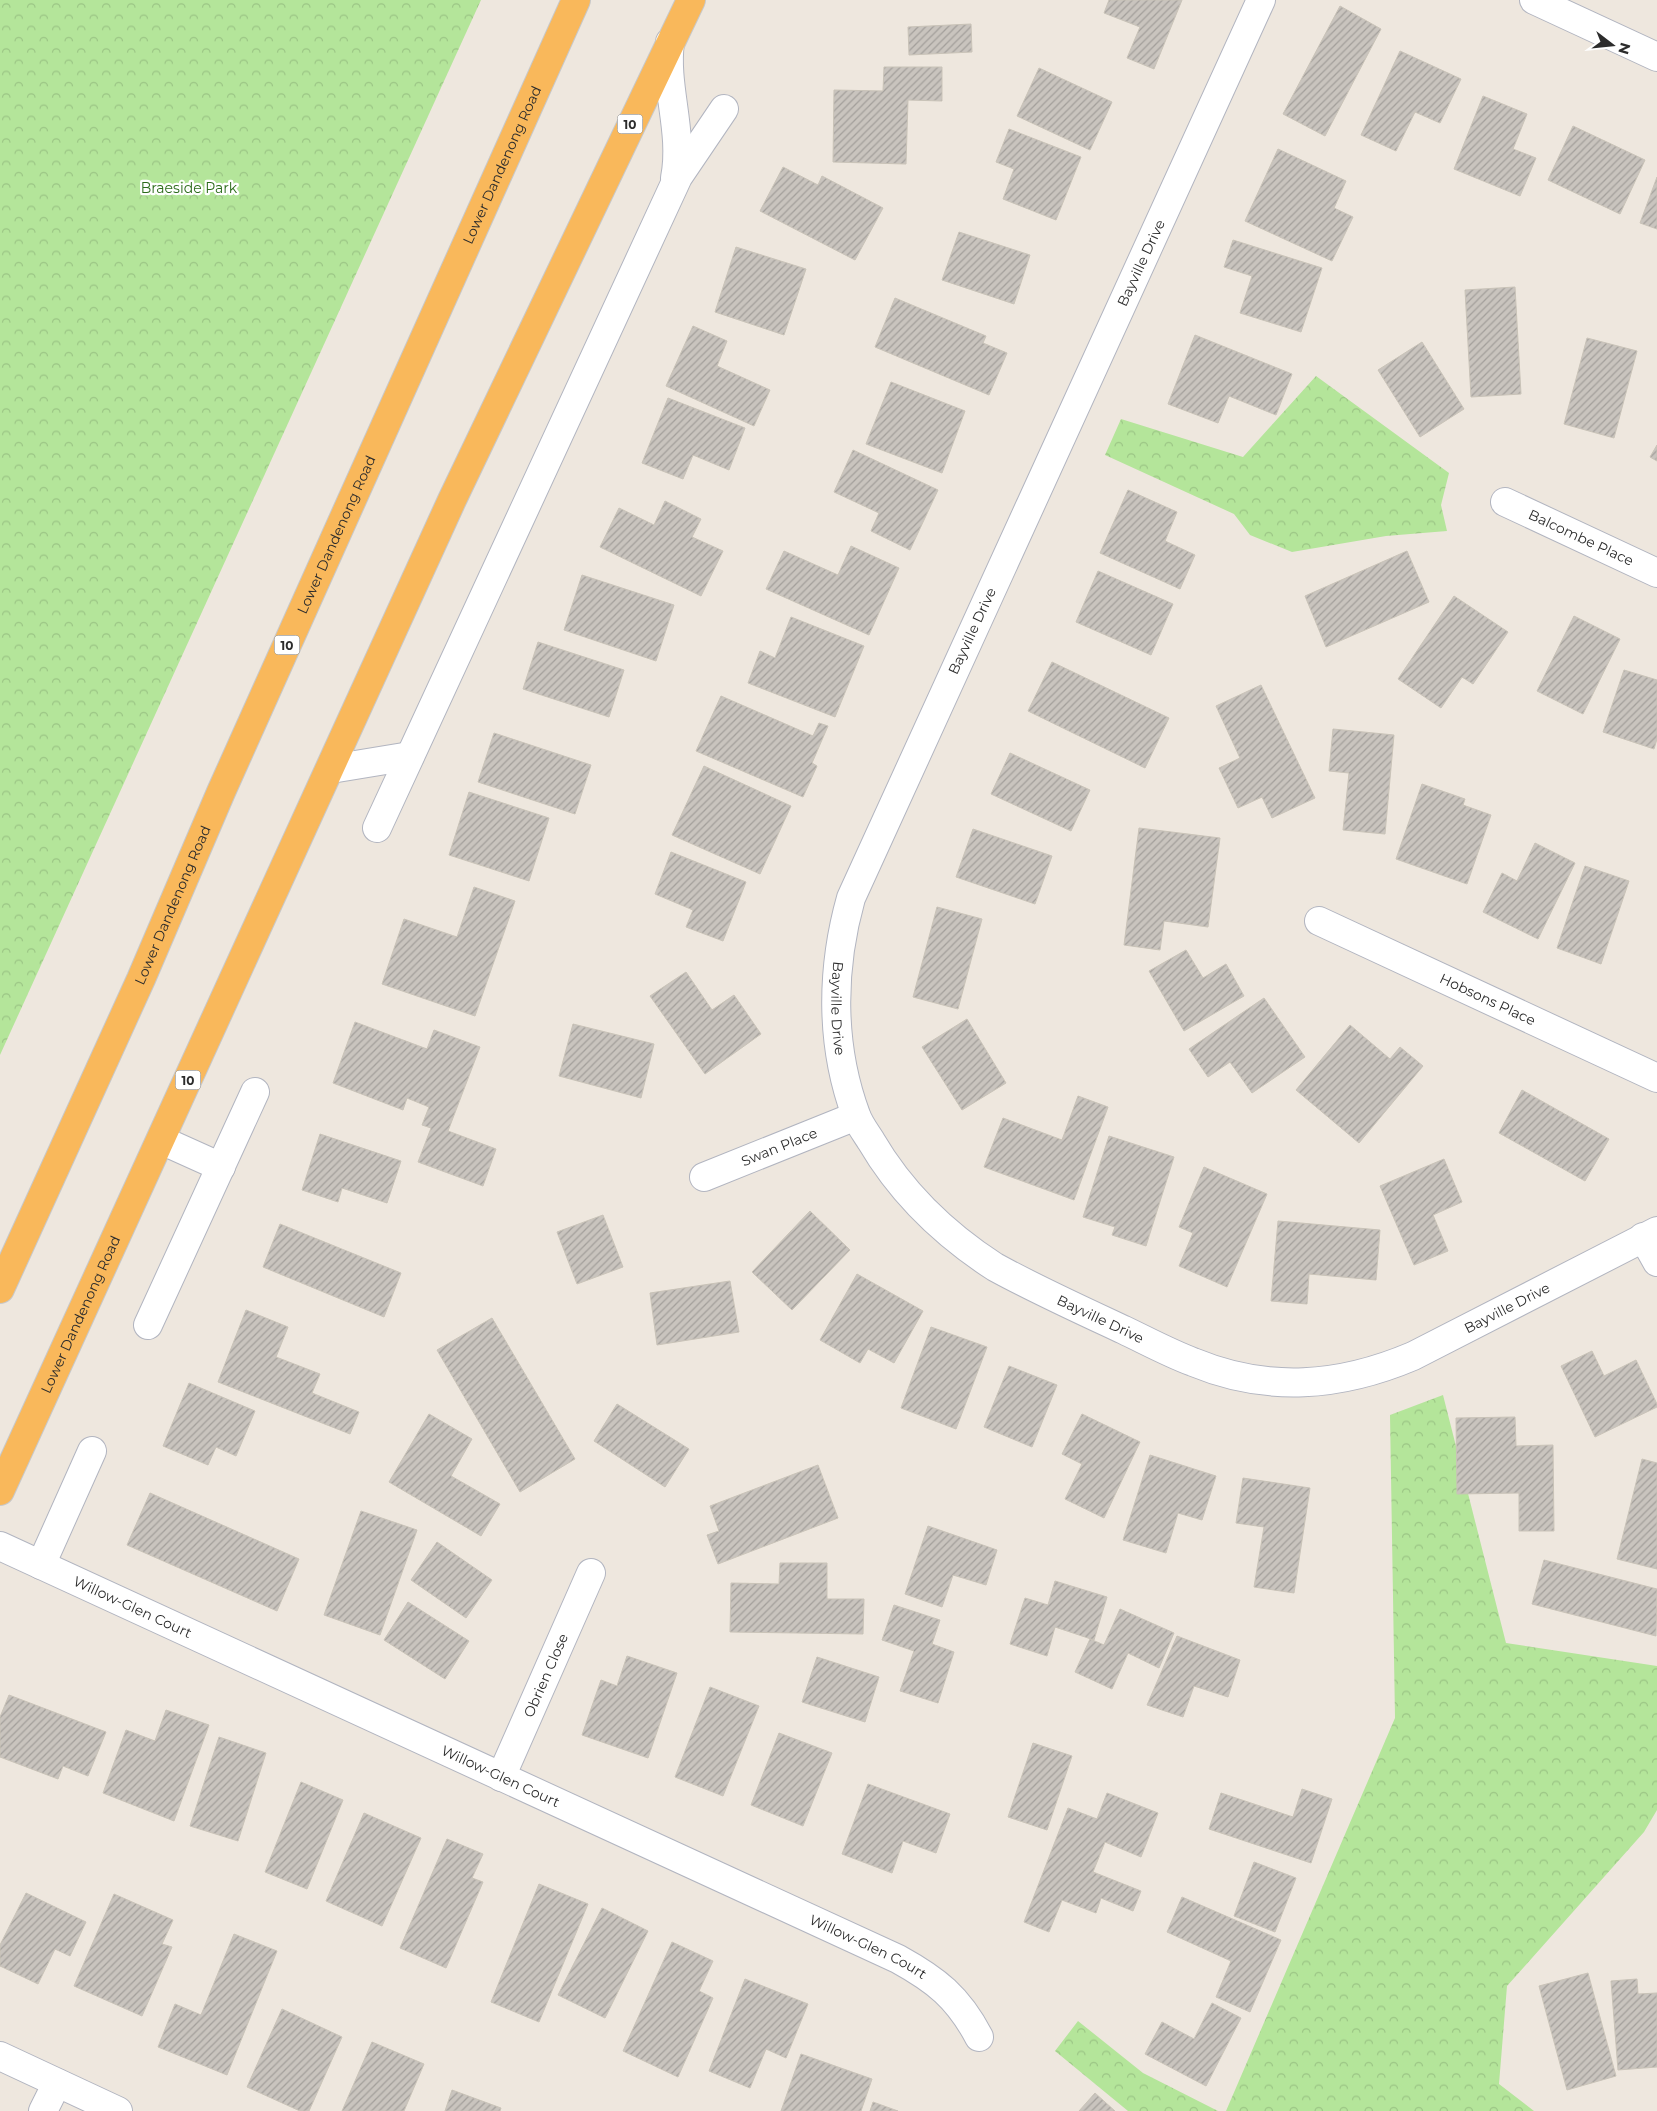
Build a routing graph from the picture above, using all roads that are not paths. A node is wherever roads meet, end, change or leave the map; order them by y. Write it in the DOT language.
graph roads {
  1 [pos="576,0"];
  2 [pos="691,0"];
  3 [pos="1261,0"];
  4 [pos="1534,0"];
  5 [pos="670,40"];
  6 [pos="1657,56"];
  7 [pos="724,109"];
  8 [pos="672,192"];
  9 [pos="1505,502"];
  10 [pos="1657,573"];
  11 [pos="410,756"];
  12 [pos="331,769"];
  13 [pos="377,828"];
  14 [pos="1319,921"];
  15 [pos="1657,1078"];
  16 [pos="255,1092"];
  17 [pos="856,1116"];
  18 [pos="161,1140"];
  19 [pos="221,1168"];
  20 [pos="704,1177"];
  21 [pos="1650,1234"];
  22 [pos="1657,1262"];
  23 [pos="0,1289"];
  24 [pos="148,1325"];
  25 [pos="92,1451"];
  26 [pos="0,1491"];
  27 [pos="0,1546"];
  28 [pos="41,1565"];
  29 [pos="591,1573"];
  30 [pos="501,1778"];
  31 [pos="979,2037"];
  32 [pos="0,2056"];
  33 [pos="57,2083"];
  34 [pos="43,2111"];
  35 [pos="118,2111"];
  1 -- 23 [label="highway, Lower Dandenong Road / 10"];
  2 -- 5 [label="highway, Lower Dandenong Road / 10"];
  3 -- 17 [label="street, Bayville Drive"];
  4 -- 6 [label="street"];
  5 -- 8 [label="street, Lower Dandenong Road"];
  5 -- 12 [label="highway, Lower Dandenong Road / 10"];
  7 -- 8 [label="street, Lower Dandenong Road"];
  8 -- 11 [label="street, Lower Dandenong Road"];
  9 -- 10 [label="street, Balcombe Place"];
  11 -- 12 [label="street"];
  11 -- 13 [label="street, Lower Dandenong Road"];
  12 -- 18 [label="highway, Lower Dandenong Road / 10"];
  14 -- 15 [label="street, Hobsons Place"];
  16 -- 19 [label="street"];
  17 -- 20 [label="street, Swan Place"];
  17 -- 21 [label="street, Bayville Drive"];
  18 -- 19 [label="street"];
  18 -- 26 [label="highway, Lower Dandenong Road / 10"];
  19 -- 24 [label="street"];
  21 -- 22 [label="street"];
  25 -- 28 [label="street"];
  27 -- 28 [label="street, Willow-Glen Court"];
  28 -- 30 [label="street, Willow-Glen Court"];
  29 -- 30 [label="street, Obrien Close"];
  30 -- 31 [label="street, Willow-Glen Court"];
  32 -- 33 [label="street"];
  33 -- 34 [label="street"];
  33 -- 35 [label="street"];
}
